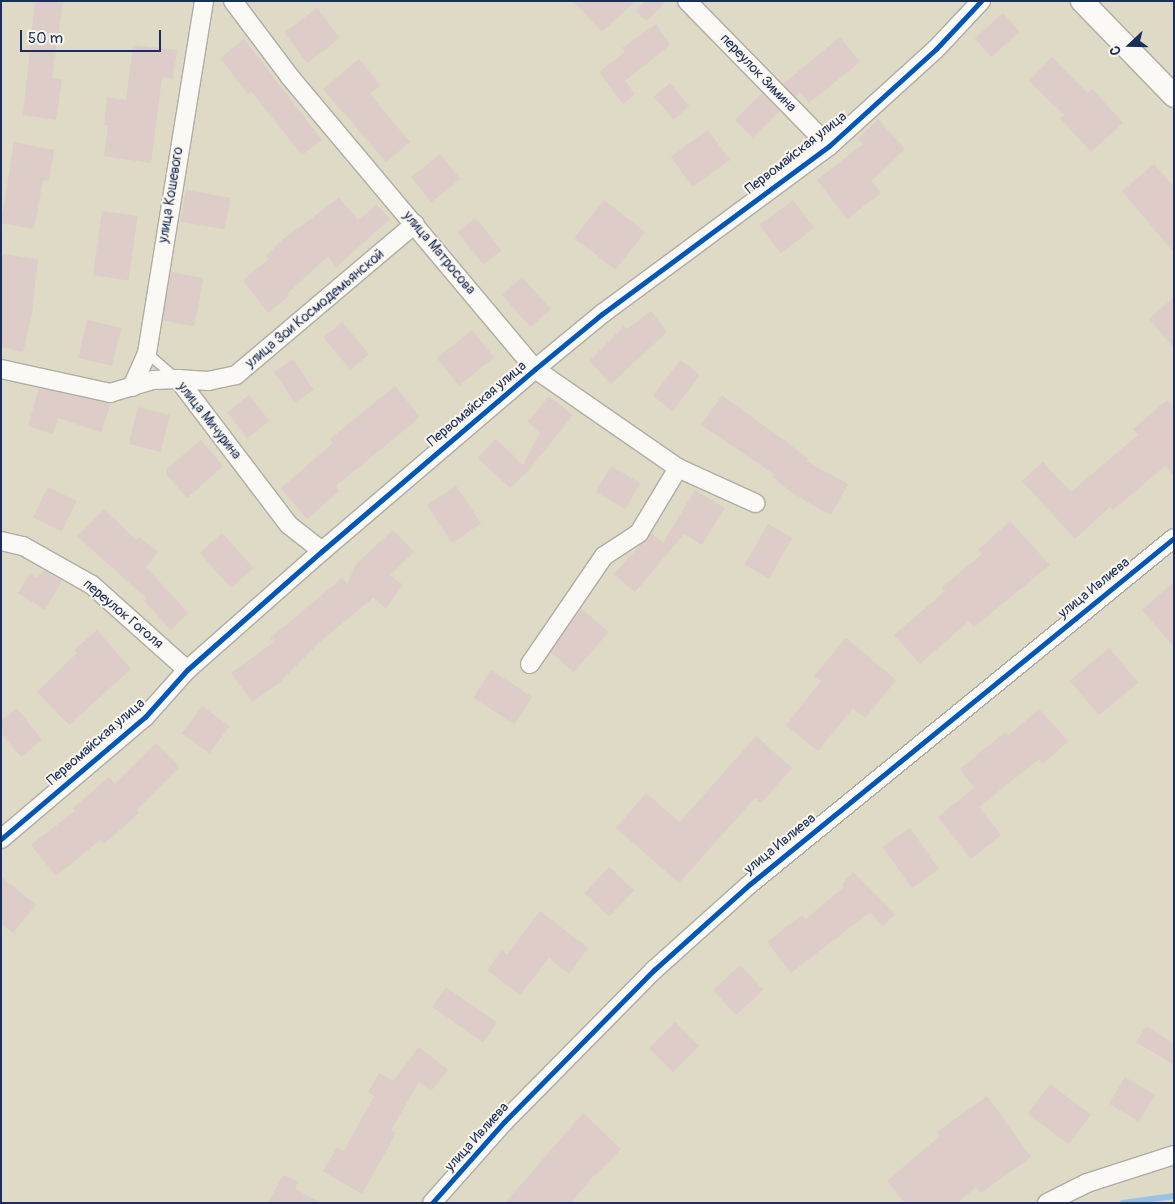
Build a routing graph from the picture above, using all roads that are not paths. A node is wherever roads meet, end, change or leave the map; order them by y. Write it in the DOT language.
graph roads {
  1 [pos="204,1"];
  2 [pos="233,1"];
  3 [pos="687,1"];
  4 [pos="981,1"];
  5 [pos="1082,1"];
  6 [pos="1174,96"];
  7 [pos="829,146"];
  8 [pos="415,224"];
  9 [pos="146,353"];
  10 [pos="1,369"];
  11 [pos="535,369"];
  12 [pos="178,379"];
  13 [pos="132,387"];
  14 [pos="678,468"];
  15 [pos="755,503"];
  16 [pos="1174,538"];
  17 [pos="1,541"];
  18 [pos="322,551"];
  19 [pos="530,664"];
  20 [pos="187,670"];
  21 [pos="1,839"];
  22 [pos="1174,1155"];
  23 [pos="432,1203"];
  24 [pos="1047,1203"];
  1 -- 9 [label="street, улица Кошевого"];
  2 -- 8 [label="street, улица Матросова"];
  3 -- 7 [label="street, переулок Зимина"];
  4 -- 7 [label="street, Первомайская улица"];
  5 -- 6 [label="street"];
  7 -- 11 [label="street, Первомайская улица"];
  8 -- 11 [label="street, улица Матросова"];
  8 -- 12 [label="street, улица Зои Космодемьянской"];
  9 -- 12 [label="lane"];
  9 -- 13 [label="street, улица Кошевого"];
  10 -- 13 [label="street, улица Мичурина"];
  11 -- 14 [label="street, улица Матросова"];
  11 -- 18 [label="street, Первомайская улица"];
  12 -- 13 [label="street, улица Мичурина"];
  12 -- 18 [label="street, улица Мичурина"];
  14 -- 15 [label="street, улица Матросова"];
  14 -- 19 [label="street"];
  16 -- 23 [label="street, улица Ивлиева"];
  17 -- 20 [label="street, переулок Гоголя"];
  18 -- 20 [label="street, Первомайская улица"];
  20 -- 21 [label="street, Первомайская улица"];
  22 -- 24 [label="street"];
}
